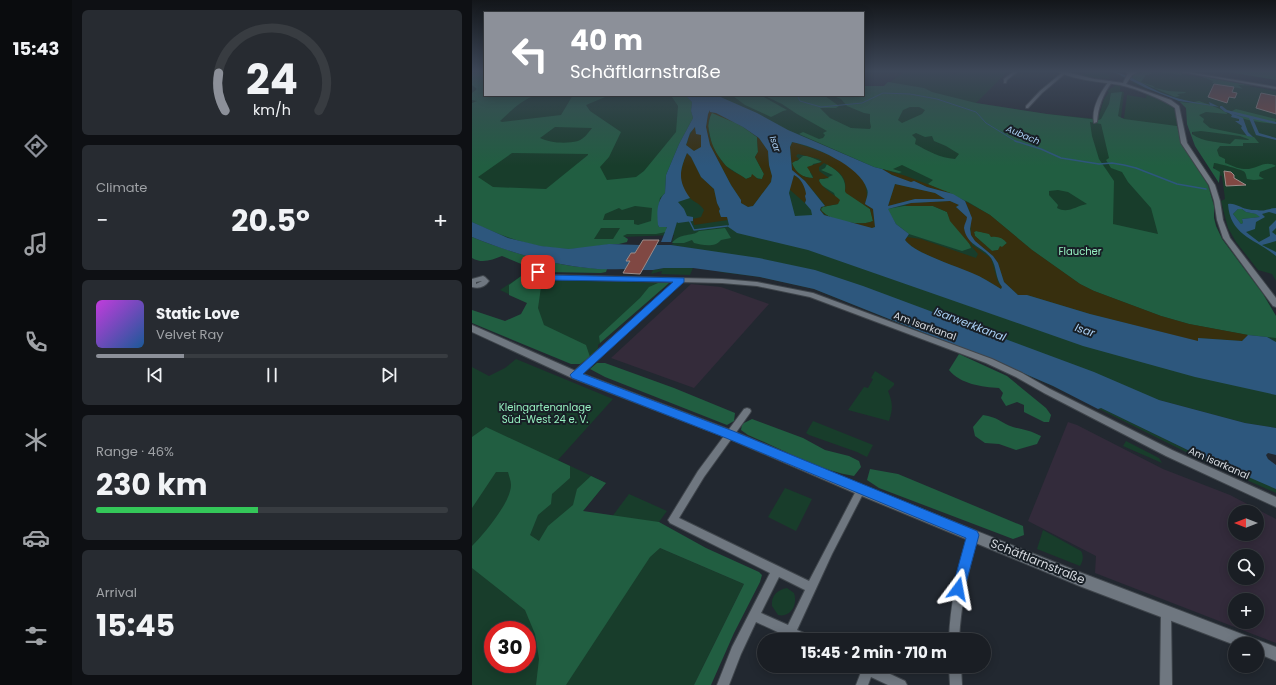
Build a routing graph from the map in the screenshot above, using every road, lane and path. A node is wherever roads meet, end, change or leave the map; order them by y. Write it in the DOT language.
graph roads {
  1 [pos="1031,103"];
  2 [pos="1099,103"];
  3 [pos="1172,103"];
  4 [pos="1027,107"];
  5 [pos="1095,122"];
  6 [pos="538,272"];
  7 [pos="681,280"];
  8 [pos="1276,303"];
  9 [pos="472,328"];
  10 [pos="575,375"];
  11 [pos="747,411"];
  12 [pos="729,434"];
  13 [pos="860,490"];
  14 [pos="1276,502"];
  15 [pos="973,535"];
  16 [pos="777,571"];
  17 [pos="811,587"];
  18 [pos="1166,612"];
  19 [pos="754,615"];
  20 [pos="790,632"];
  21 [pos="955,633"];
  22 [pos="1232,637"];
  23 [pos="1264,649"];
  24 [pos="1276,654"];
  25 [pos="863,673"];
  26 [pos="875,673"];
  27 [pos="955,673"];
  28 [pos="722,685"];
  29 [pos="862,685"];
  30 [pos="901,685"];
  31 [pos="956,685"];
  32 [pos="1166,685"];
  1 -- 4 [label="street"];
  2 -- 5 [label="street"];
  3 -- 8 [label="street"];
  6 -- 7 [label="street, Am Isarkanal"];
  7 -- 10 [label="street"];
  7 -- 14 [label="street, Am Isarkanal"];
  9 -- 10 [label="street, Schäftlarnstraße"];
  10 -- 12 [label="street, Schäftlarnstraße"];
  11 -- 12 [label="street"];
  12 -- 13 [label="street, Schäftlarnstraße"];
  12 -- 16 [label="street"];
  13 -- 15 [label="street, Schäftlarnstraße"];
  13 -- 17 [label="street"];
  15 -- 18 [label="street, Schäftlarnstraße"];
  15 -- 21 [label="street"];
  16 -- 17 [label="street"];
  16 -- 19 [label="street"];
  17 -- 20 [label="street"];
  18 -- 22 [label="street, Schäftlarnstraße"];
  18 -- 32 [label="street"];
  19 -- 20 [label="street"];
  19 -- 28 [label="street"];
  23 -- 24 [label="street"];
  25 -- 29 [label="street"];
  26 -- 30 [label="street"];
  27 -- 31 [label="street"];
}
